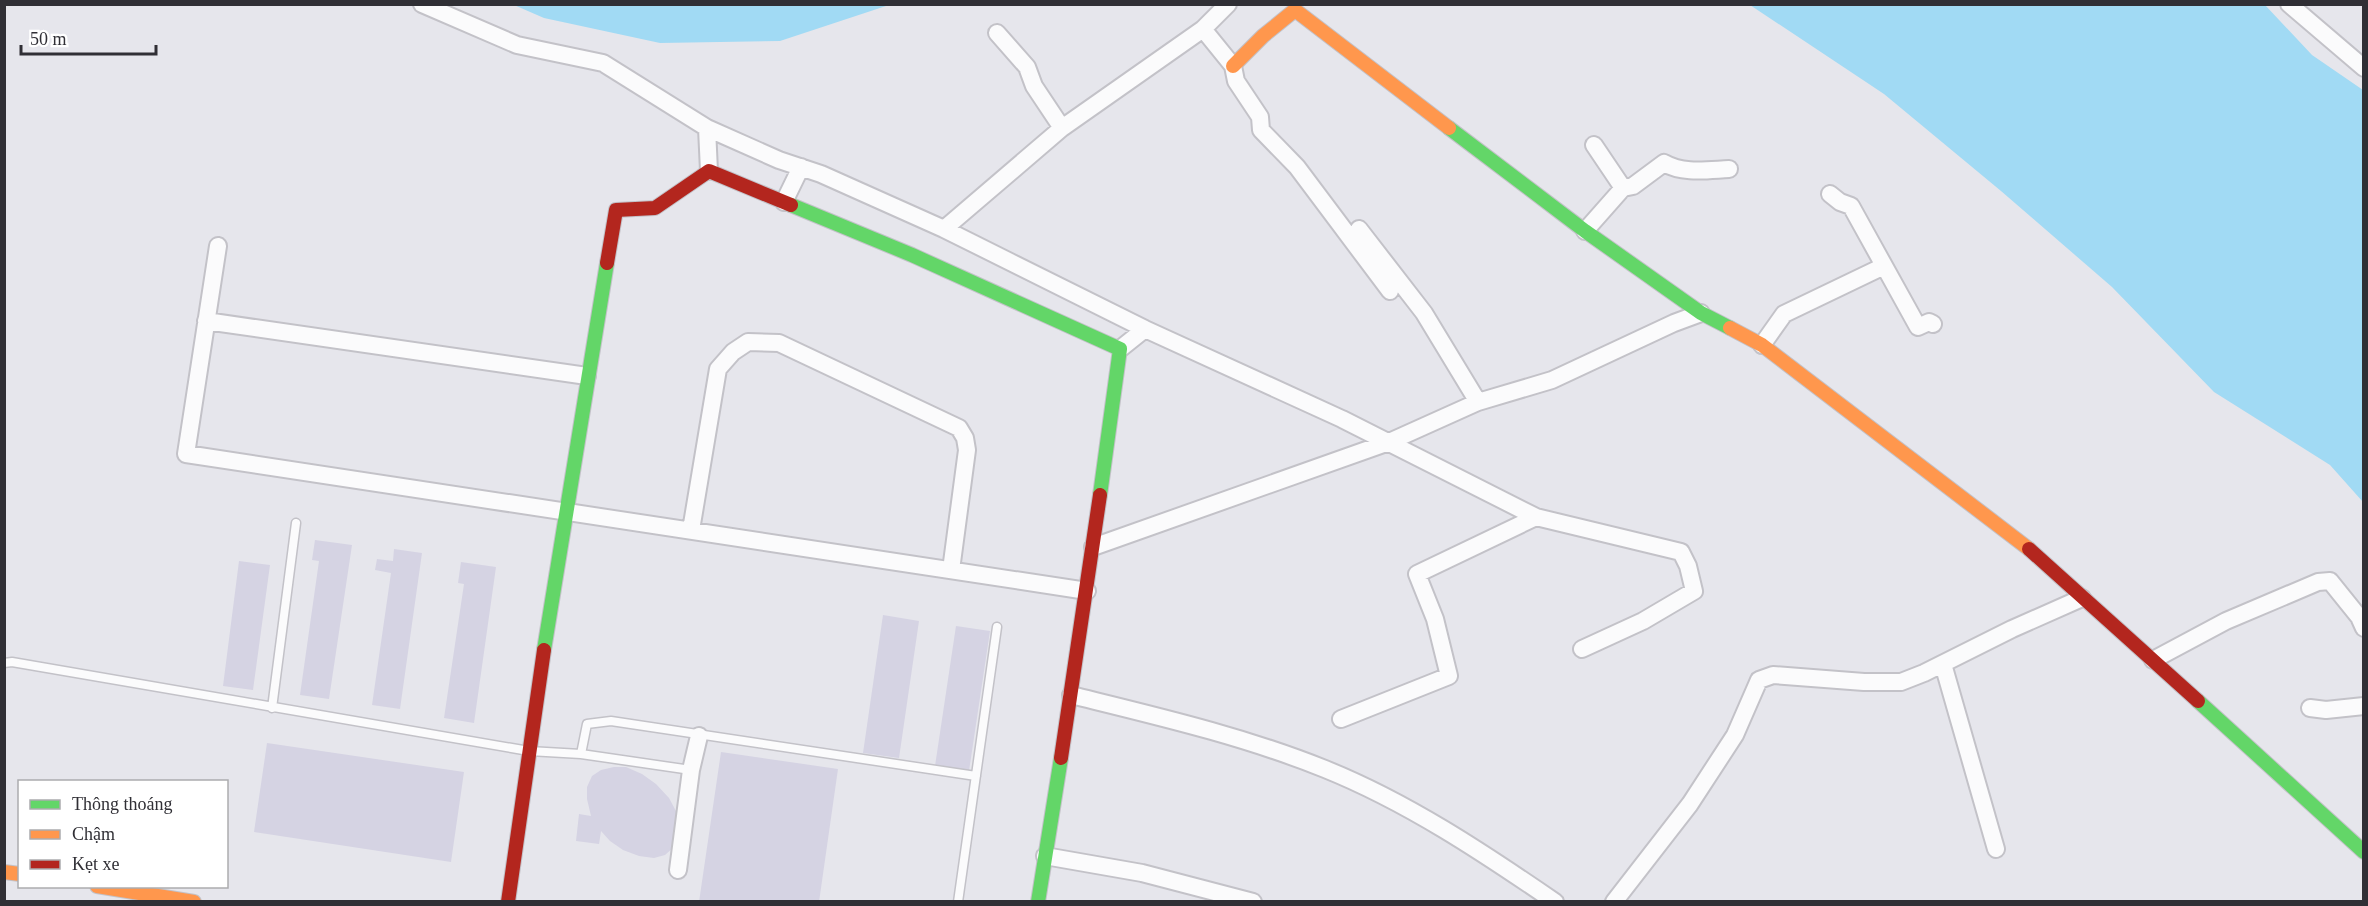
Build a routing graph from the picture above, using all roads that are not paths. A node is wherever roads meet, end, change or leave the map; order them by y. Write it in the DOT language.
graph roads {
  1 [pos="422,4"];
  2 [pos="1228,4"];
  3 [pos="2289,4"];
  4 [pos="1203,29"];
  5 [pos="997,33"];
  6 [pos="1233,66"];
  7 [pos="2364,68"];
  8 [pos="707,128"];
  9 [pos="1062,128"];
  10 [pos="1594,144"];
  11 [pos="801,167"];
  12 [pos="1729,169"];
  13 [pos="709,171"];
  14 [pos="1623,188"];
  15 [pos="1830,194"];
  16 [pos="784,202"];
  17 [pos="944,229"];
  18 [pos="1359,229"];
  19 [pos="1585,231"];
  20 [pos="218,246"];
  21 [pos="1884,266"];
  22 [pos="1390,291"];
  23 [pos="1701,313"];
  24 [pos="206,321"];
  25 [pos="1933,324"];
  26 [pos="1144,329"];
  27 [pos="1762,345"];
  28 [pos="1120,349"];
  29 [pos="587,376"];
  30 [pos="1478,402"];
  31 [pos="1389,442"];
  32 [pos="566,511"];
  33 [pos="1536,517"];
  34 [pos="296,523"];
  35 [pos="691,530"];
  36 [pos="1094,547"];
  37 [pos="951,570"];
  38 [pos="1087,591"];
  39 [pos="2082,598"];
  40 [pos="997,627"];
  41 [pos="2364,628"];
  42 [pos="1582,650"];
  43 [pos="2153,660"];
  44 [pos="4,663"];
  45 [pos="1943,664"];
  46 [pos="1071,695"];
  47 [pos="2364,706"];
  48 [pos="272,708"];
  49 [pos="2310,708"];
  50 [pos="1341,719"];
  51 [pos="699,736"];
  52 [pos="529,751"];
  53 [pos="581,754"];
  54 [pos="691,770"];
  55 [pos="976,776"];
  56 [pos="1996,849"];
  57 [pos="2364,852"];
  58 [pos="1045,856"];
  59 [pos="678,870"];
  60 [pos="109,888"];
  61 [pos="194,902"];
  62 [pos="508,902"];
  63 [pos="958,902"];
  64 [pos="1038,902"];
  65 [pos="1253,902"];
  66 [pos="1555,902"];
  67 [pos="1614,902"];
  1 -- 8 [label="street"];
  2 -- 4 [label="street"];
  3 -- 7 [label="street"];
  4 -- 6 [label="street"];
  4 -- 9 [label="street"];
  5 -- 9 [label="street"];
  6 -- 19 [label="street"];
  6 -- 22 [label="street"];
  8 -- 11 [label="street"];
  8 -- 13 [label="street"];
  9 -- 17 [label="street"];
  10 -- 14 [label="street"];
  11 -- 16 [label="street"];
  11 -- 17 [label="street"];
  12 -- 14 [label="street"];
  13 -- 16 [label="street"];
  13 -- 29 [label="street"];
  14 -- 19 [label="street"];
  15 -- 21 [label="street"];
  16 -- 28 [label="street"];
  17 -- 26 [label="street"];
  18 -- 30 [label="street"];
  19 -- 23 [label="street"];
  20 -- 24 [label="street"];
  21 -- 25 [label="street"];
  21 -- 27 [label="street"];
  23 -- 27 [label="street"];
  23 -- 30 [label="street"];
  24 -- 29 [label="street"];
  24 -- 32 [label="street"];
  26 -- 28 [label="street"];
  26 -- 31 [label="street"];
  27 -- 39 [label="street"];
  28 -- 36 [label="street"];
  29 -- 32 [label="street"];
  30 -- 31 [label="street"];
  31 -- 33 [label="street"];
  31 -- 36 [label="street"];
  32 -- 35 [label="street"];
  32 -- 52 [label="street"];
  33 -- 42 [label="street"];
  33 -- 50 [label="street"];
  34 -- 48 [label="lane"];
  35 -- 37 [label="street"];
  35 -- 37 [label="street"];
  36 -- 38 [label="street"];
  37 -- 38 [label="street"];
  38 -- 46 [label="street"];
  39 -- 43 [label="street"];
  39 -- 45 [label="street"];
  40 -- 55 [label="lane"];
  41 -- 43 [label="street"];
  43 -- 57 [label="street"];
  44 -- 48 [label="lane"];
  45 -- 56 [label="street"];
  45 -- 67 [label="street"];
  46 -- 58 [label="street"];
  46 -- 66 [label="street"];
  47 -- 49 [label="street"];
  48 -- 52 [label="lane"];
  51 -- 53 [label="lane"];
  51 -- 54 [label="street"];
  51 -- 55 [label="lane"];
  52 -- 53 [label="lane"];
  52 -- 62 [label="street"];
  53 -- 54 [label="lane"];
  54 -- 59 [label="street"];
  55 -- 63 [label="lane"];
  58 -- 64 [label="street"];
  58 -- 65 [label="street"];
  60 -- 61 [label="street"];
}
